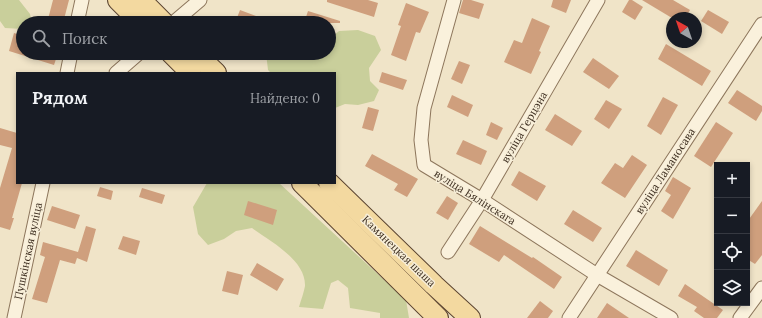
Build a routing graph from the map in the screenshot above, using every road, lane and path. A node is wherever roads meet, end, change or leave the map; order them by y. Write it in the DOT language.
graph roads {
  1 [pos="82,0"];
  2 [pos="118,0"];
  3 [pos="141,0"];
  4 [pos="200,0"];
  5 [pos="454,0"];
  6 [pos="598,0"];
  7 [pos="79,16"];
  8 [pos="134,16"];
  9 [pos="157,16"];
  10 [pos="181,16"];
  11 [pos="762,24"];
  12 [pos="70,60"];
  13 [pos="131,60"];
  14 [pos="188,60"];
  15 [pos="202,66"];
  16 [pos="67,72"];
  17 [pos="117,72"];
  18 [pos="43,184"];
  19 [pos="303,184"];
  20 [pos="330,184"];
  21 [pos="482,200"];
  22 [pos="448,252"];
  23 [pos="597,275"];
  24 [pos="762,288"];
  25 [pos="412,292"];
  26 [pos="14,318"];
  27 [pos="423,318"];
  28 [pos="438,318"];
  29 [pos="470,318"];
  30 [pos="568,318"];
  31 [pos="671,318"];
  32 [pos="740,318"];
  1 -- 7 [label="street"];
  2 -- 8 [label="main road"];
  3 -- 9 [label="main road"];
  4 -- 10 [label="street"];
  5 -- 21 [label="street, вуліца Бялінскага"];
  6 -- 21 [label="street, вуліца Герцэна"];
  11 -- 23 [label="street, вуліца Ламаносава"];
  12 -- 16 [label="street"];
  13 -- 17 [label="street"];
  14 -- 15 [label="main road"];
  18 -- 26 [label="street, Пушкінская вуліца"];
  19 -- 25 [label="main road, Камянецкая шаша"];
  20 -- 29 [label="main road, Камянецкая шаша"];
  21 -- 22 [label="street, вуліца Герцэна"];
  21 -- 23 [label="street, вуліца Бялінскага"];
  23 -- 30 [label="street, вуліца Ламаносава"];
  23 -- 31 [label="street, вуліца Бялінскага"];
  24 -- 32 [label="street"];
  25 -- 27 [label="main road"];
  25 -- 28 [label="main road, Камянецкая шаша"];
}
